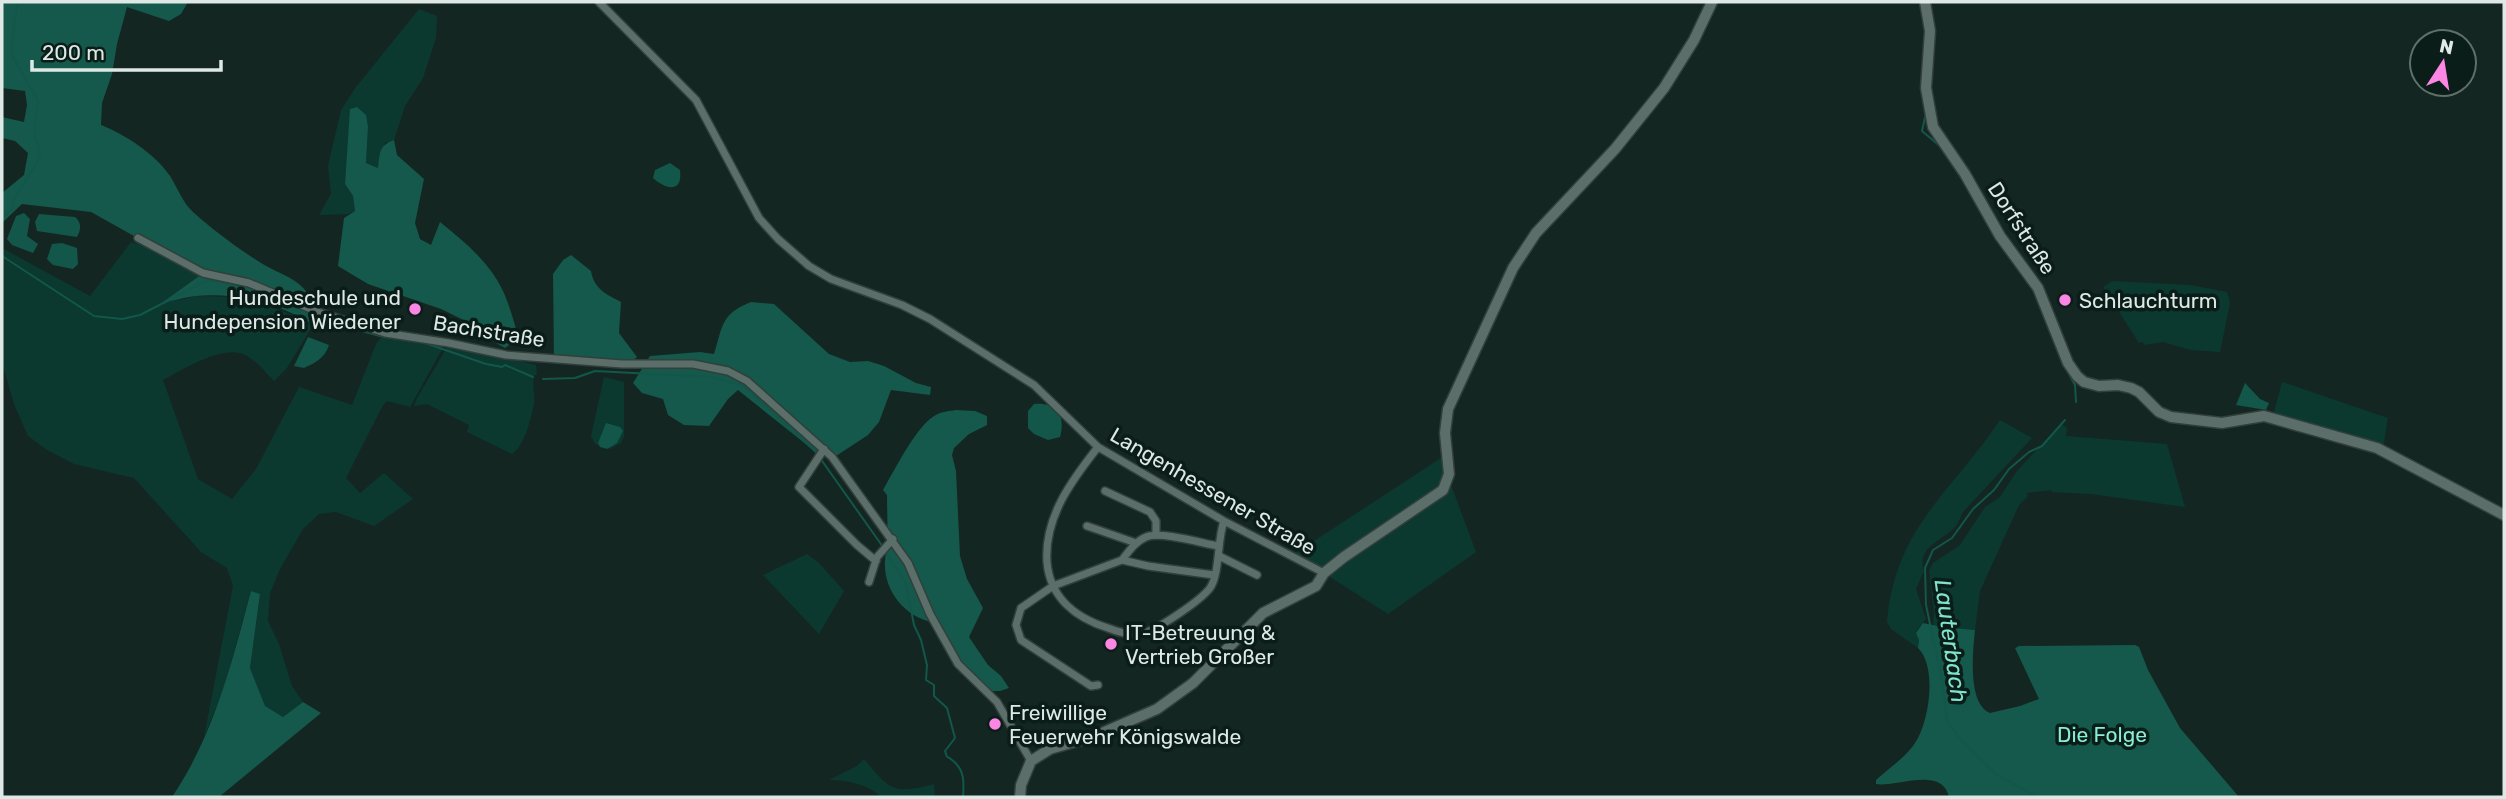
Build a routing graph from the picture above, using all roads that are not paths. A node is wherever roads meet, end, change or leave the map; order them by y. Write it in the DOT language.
graph roads {
  1 [pos="599,2"];
  2 [pos="1712,2"];
  3 [pos="1924,2"];
  4 [pos="138,238"];
  5 [pos="1098,447"];
  6 [pos="821,454"];
  7 [pos="1105,491"];
  8 [pos="2504,516"];
  9 [pos="1224,521"];
  10 [pos="1087,526"];
  11 [pos="1156,535"];
  12 [pos="892,539"];
  13 [pos="1136,543"];
  14 [pos="1218,547"];
  15 [pos="1219,556"];
  16 [pos="1122,560"];
  17 [pos="876,561"];
  18 [pos="1324,573"];
  19 [pos="1214,575"];
  20 [pos="1256,575"];
  21 [pos="869,582"];
  22 [pos="1053,586"];
  23 [pos="1098,685"];
  24 [pos="1031,761"];
  25 [pos="1020,797"];
  1 -- 5 [label="street, Langenhessener Straße"];
  2 -- 18 [label="street"];
  3 -- 8 [label="street, Dorfstraße"];
  4 -- 6 [label="street, Bachstraße"];
  5 -- 9 [label="street, Langenhessener Straße"];
  5 -- 22 [label="street"];
  6 -- 12 [label="street, Bachstraße"];
  6 -- 17 [label="street"];
  7 -- 11 [label="street"];
  9 -- 14 [label="street"];
  9 -- 18 [label="street, Langenhessener Straße"];
  10 -- 13 [label="street"];
  11 -- 13 [label="street"];
  11 -- 14 [label="street"];
  12 -- 17 [label="street"];
  12 -- 24 [label="street, Bachstraße"];
  13 -- 16 [label="street"];
  14 -- 15 [label="street"];
  15 -- 19 [label="street"];
  15 -- 20 [label="street"];
  16 -- 19 [label="street"];
  16 -- 22 [label="street"];
  17 -- 21 [label="street"];
  18 -- 24 [label="street"];
  19 -- 22 [label="street"];
  22 -- 23 [label="street"];
  24 -- 25 [label="street"];
}
